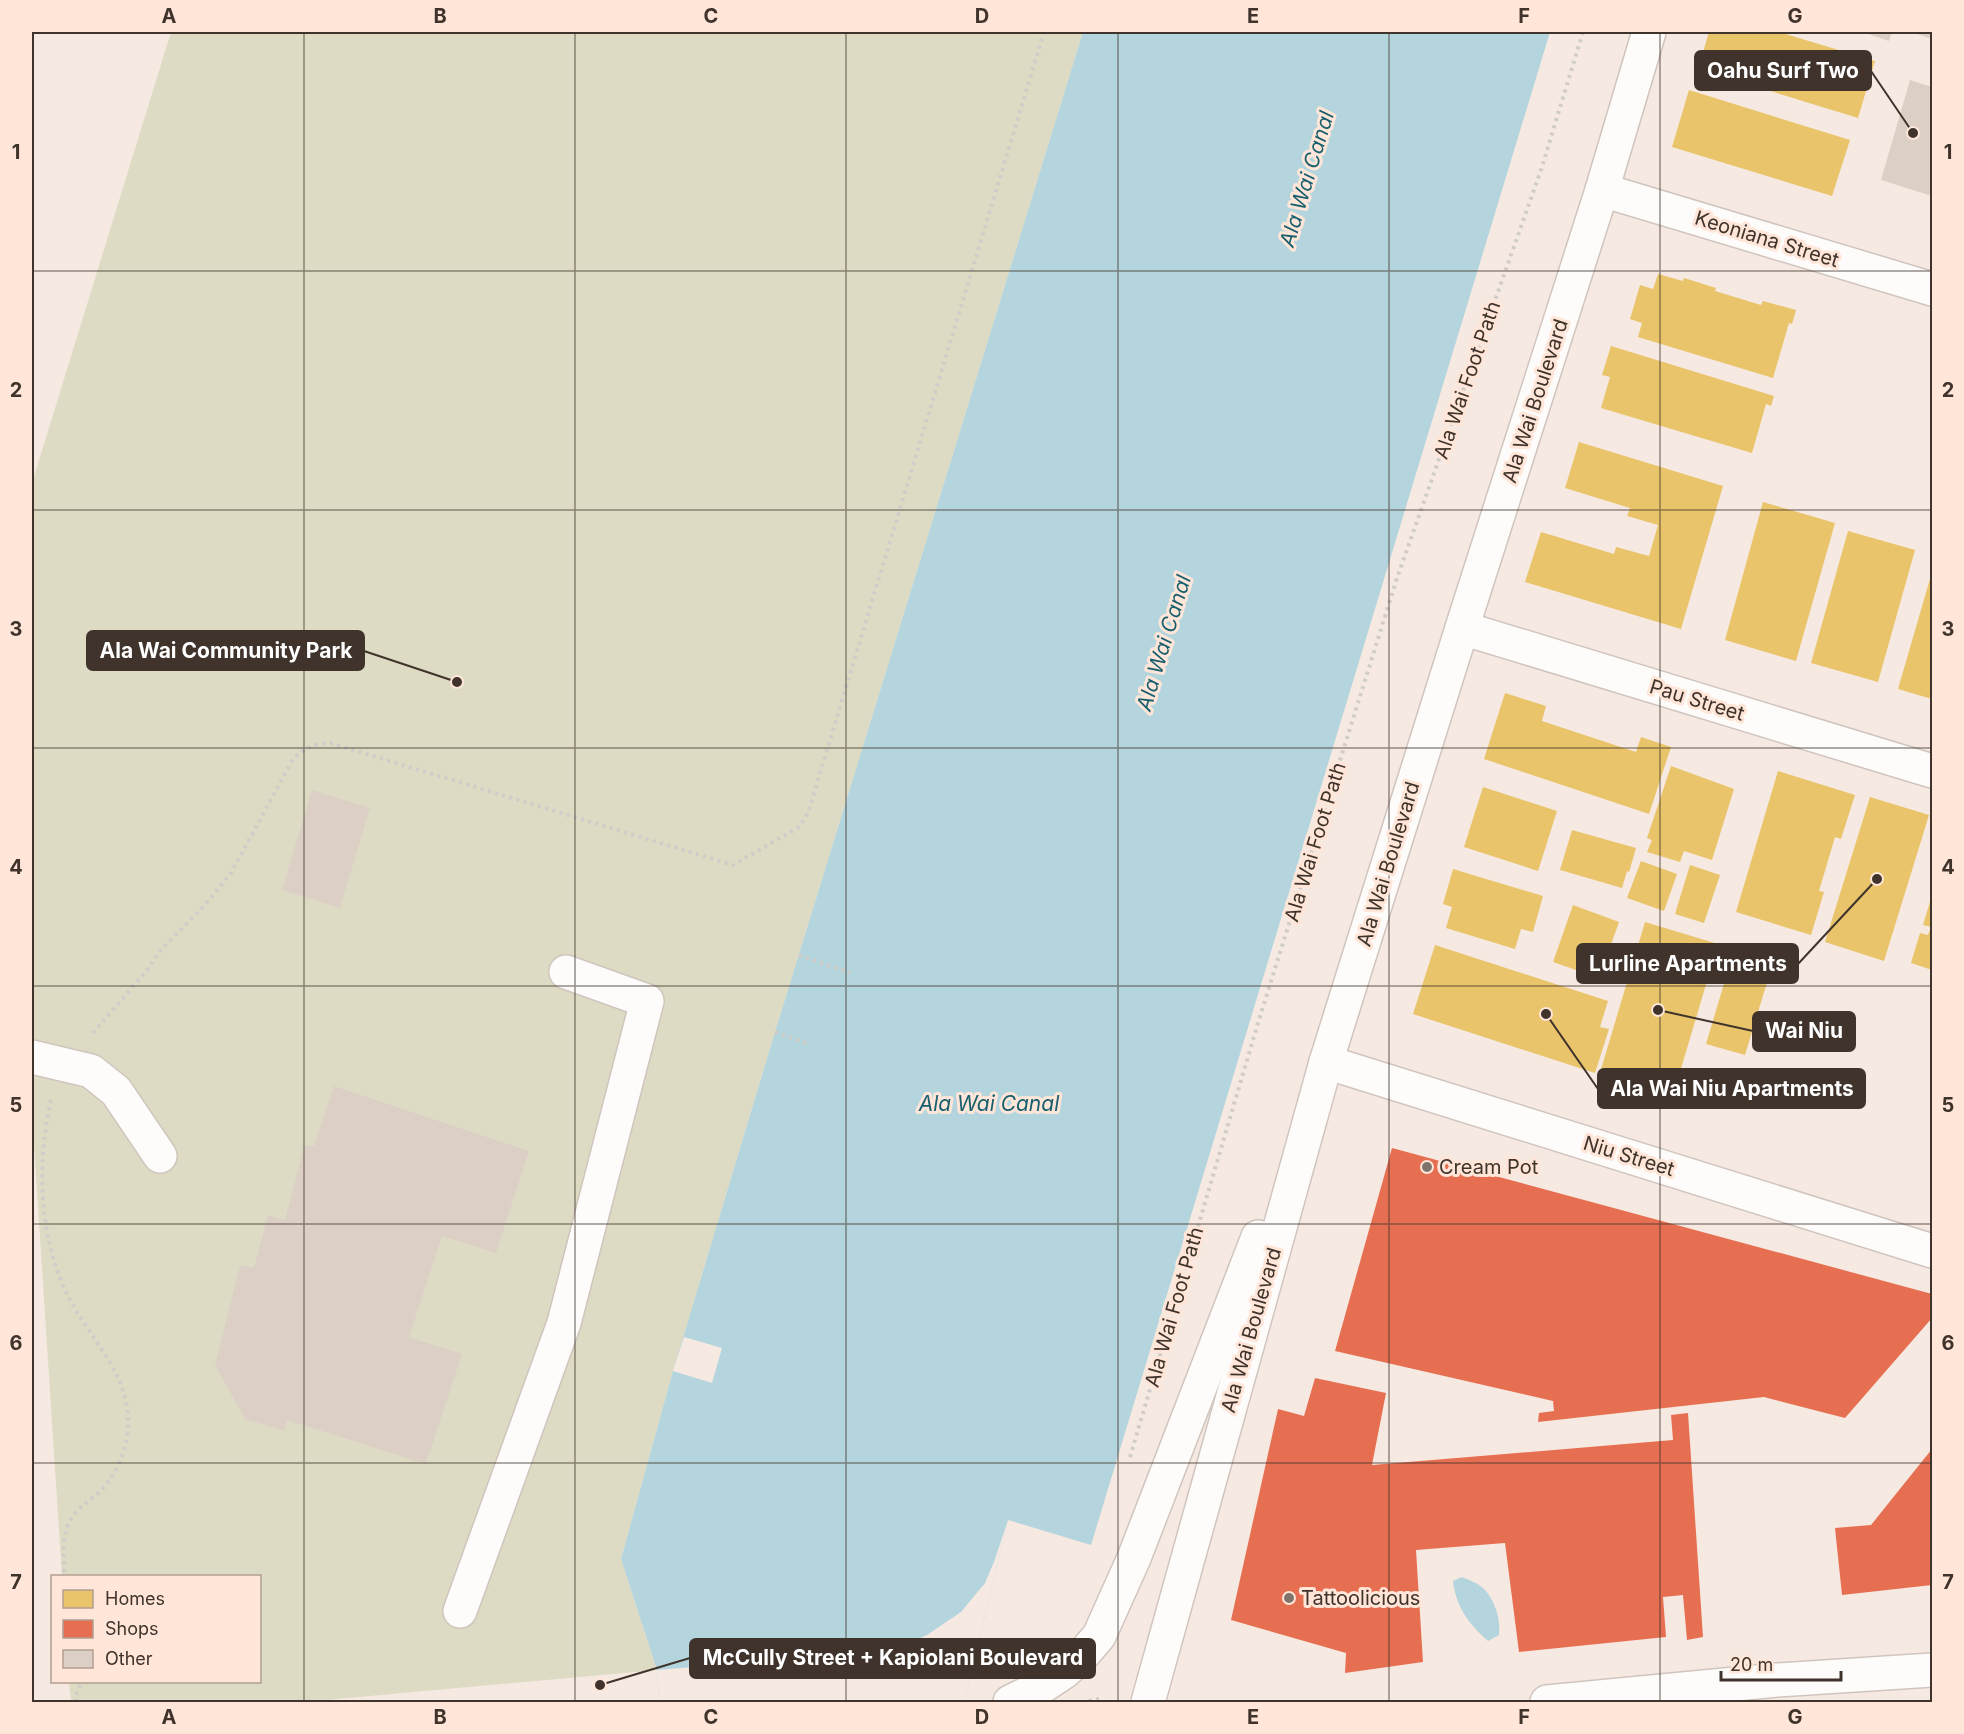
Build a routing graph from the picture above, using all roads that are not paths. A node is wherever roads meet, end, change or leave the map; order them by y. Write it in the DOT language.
graph roads {
  1 [pos="1648,32"];
  2 [pos="1602,190"];
  3 [pos="1932,289"];
  4 [pos="1462,628"];
  5 [pos="1932,771"];
  6 [pos="566,972"];
  7 [pos="32,1057"];
  8 [pos="1326,1062"];
  9 [pos="159,1156"];
  10 [pos="1932,1251"];
  11 [pos="460,1611"];
  12 [pos="1932,1670"];
  13 [pos="1010,1702"];
  14 [pos="1148,1702"];
  15 [pos="1547,1702"];
  1 -- 2 [label="main road, Ala Wai Boulevard"];
  2 -- 3 [label="main road, Keoniana Street"];
  2 -- 4 [label="main road, Ala Wai Boulevard"];
  4 -- 5 [label="main road, Pau Street"];
  4 -- 8 [label="main road, Ala Wai Boulevard"];
  6 -- 11 [label="main road"];
  7 -- 9 [label="main road"];
  8 -- 10 [label="main road, Niu Street"];
  8 -- 13 [label="main road"];
  8 -- 14 [label="main road, Ala Wai Boulevard"];
  12 -- 15 [label="main road"];
}
